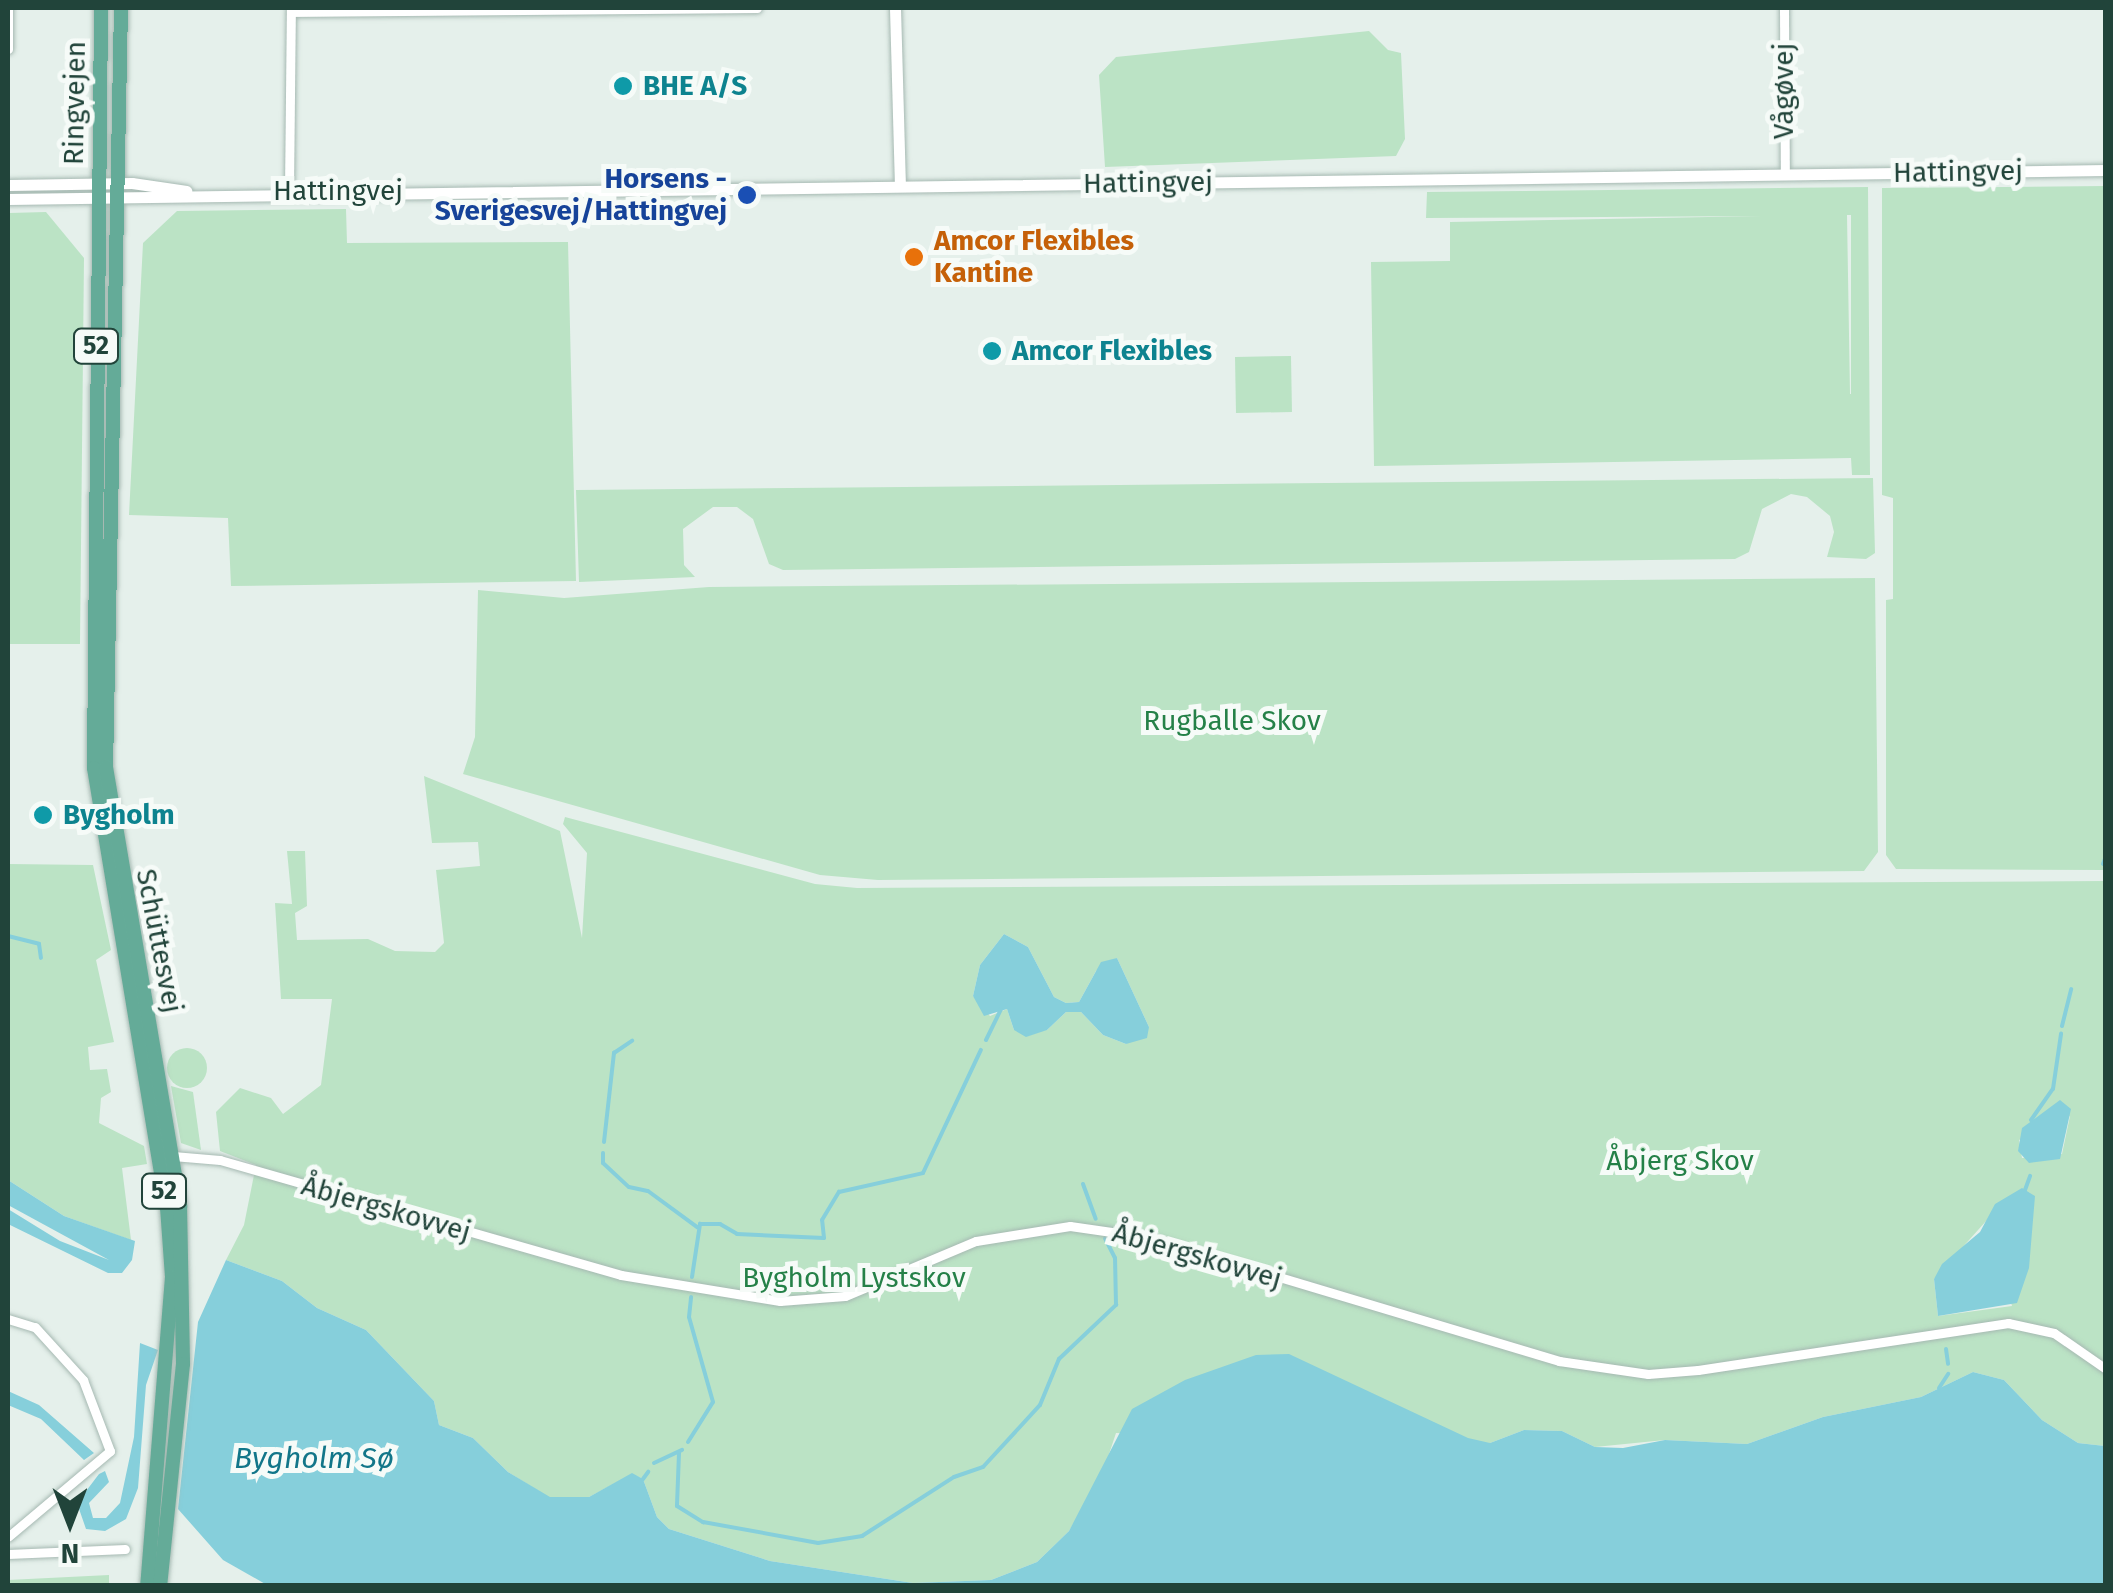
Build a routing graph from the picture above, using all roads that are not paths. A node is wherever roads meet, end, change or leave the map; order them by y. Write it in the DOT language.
graph roads {
  1 [pos="8,8"];
  2 [pos="101,8"];
  3 [pos="121,8"];
  4 [pos="491,8"];
  5 [pos="684,8"];
  6 [pos="757,8"];
  7 [pos="895,8"];
  8 [pos="1784,8"];
  9 [pos="291,10"];
  10 [pos="8,49"];
  11 [pos="2106,170"];
  12 [pos="1785,174"];
  13 [pos="98,182"];
  14 [pos="120,183"];
  15 [pos="8,185"];
  16 [pos="900,186"];
  17 [pos="288,191"];
  18 [pos="190,192"];
  19 [pos="8,199"];
  20 [pos="98,199"];
  21 [pos="120,199"];
  22 [pos="173,1156"];
  23 [pos="8,1319"];
  24 [pos="2106,1369"];
  25 [pos="8,1537"];
  26 [pos="125,1550"];
  27 [pos="8,1554"];
  28 [pos="147,1586"];
  29 [pos="160,1586"];
  1 -- 10 [label="street"];
  2 -- 13 [label="main road, Ringvejen / 52"];
  3 -- 14 [label="main road, Ringvejen / 52"];
  4 -- 5 [label="street"];
  4 -- 9 [label="street"];
  5 -- 6 [label="street"];
  7 -- 16 [label="street"];
  8 -- 12 [label="street, Vågøvej"];
  9 -- 17 [label="street"];
  11 -- 12 [label="street, Hattingvej"];
  12 -- 16 [label="street, Hattingvej"];
  13 -- 14 [label="street, Hattingvej"];
  13 -- 15 [label="street, Hattingvej"];
  13 -- 20 [label="main road, Ringvejen / 52"];
  14 -- 18 [label="street, Hattingvej"];
  14 -- 21 [label="main road, Schüttesvej / 52"];
  16 -- 17 [label="street, Hattingvej"];
  17 -- 18 [label="street, Hattingvej"];
  18 -- 21 [label="street, Hattingvej"];
  19 -- 20 [label="street, Hattingvej"];
  20 -- 21 [label="street, Hattingvej"];
  20 -- 28 [label="main road, Schüttesvej / 52"];
  21 -- 22 [label="main road, Schüttesvej / 52"];
  22 -- 24 [label="street, Åbjergskovvej"];
  22 -- 29 [label="main road, Schüttesvej / 52"];
  23 -- 25 [label="street"];
  26 -- 27 [label="street"];
}
